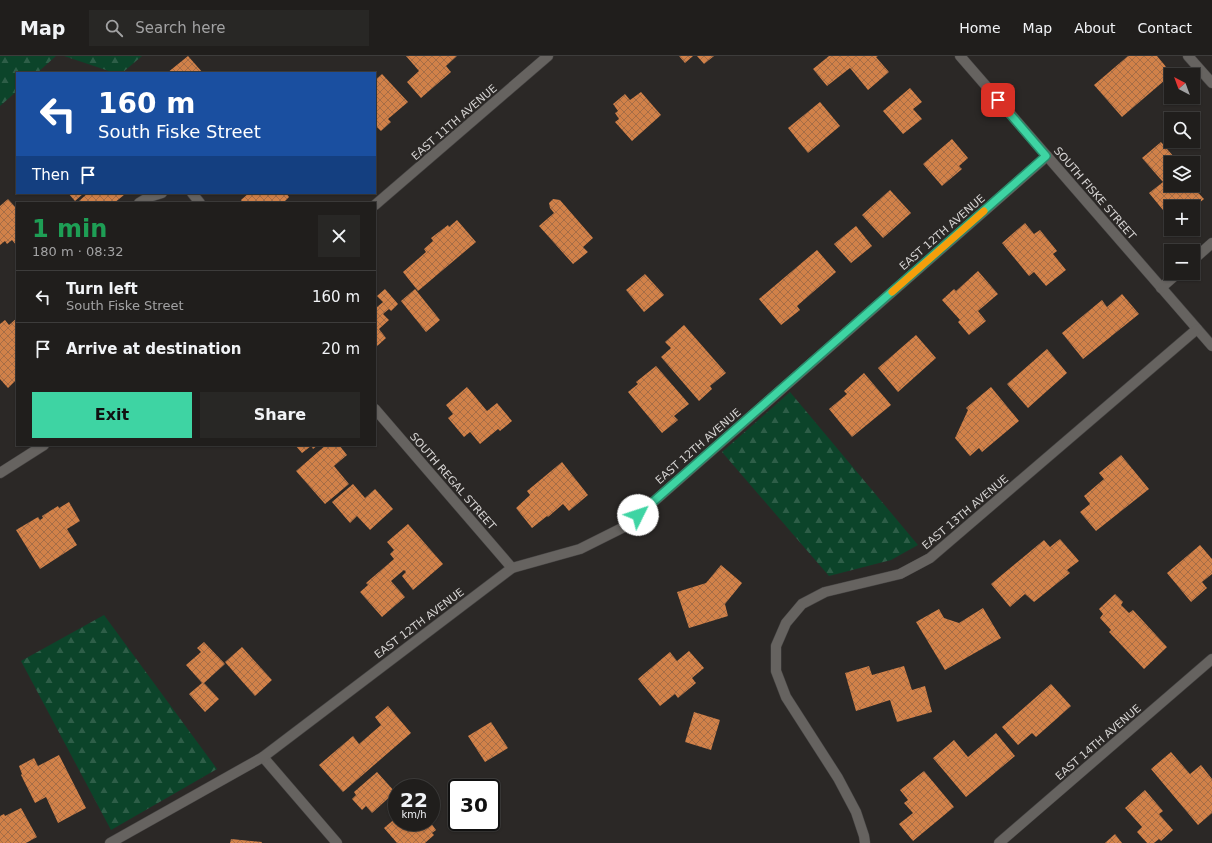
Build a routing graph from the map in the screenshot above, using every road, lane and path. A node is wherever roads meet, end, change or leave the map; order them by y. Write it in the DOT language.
graph roads {
  1 [pos="548,56"];
  2 [pos="960,56"];
  3 [pos="1188,56"];
  4 [pos="1212,83"];
  5 [pos="1046,156"];
  6 [pos="159,194"];
  7 [pos="193,194"];
  8 [pos="141,202"];
  9 [pos="199,202"];
  10 [pos="376,204"];
  11 [pos="1212,243"];
  12 [pos="1200,254"];
  13 [pos="1170,280"];
  14 [pos="1161,288"];
  15 [pos="1196,329"];
  16 [pos="1212,346"];
  17 [pos="376,410"];
  18 [pos="42,446"];
  19 [pos="0,473"];
  20 [pos="512,568"];
  21 [pos="1212,659"];
  22 [pos="263,757"];
  23 [pos="110,843"];
  24 [pos="337,843"];
  25 [pos="864,843"];
  26 [pos="999,843"];
  1 -- 10 [label="street, EAST 11TH AVENUE"];
  2 -- 5 [label="street, SOUTH FISKE STREET"];
  3 -- 4 [label="street"];
  5 -- 14 [label="street, SOUTH FISKE STREET"];
  5 -- 20 [label="street, EAST 12TH AVENUE"];
  6 -- 8 [label="street"];
  7 -- 9 [label="street"];
  11 -- 12 [label="street"];
  13 -- 14 [label="street"];
  14 -- 15 [label="street, SOUTH FISKE STREET"];
  15 -- 16 [label="street, SOUTH FISKE STREET"];
  15 -- 25 [label="street, EAST 13TH AVENUE"];
  17 -- 20 [label="street, SOUTH REGAL STREET"];
  18 -- 19 [label="street"];
  20 -- 22 [label="street, EAST 12TH AVENUE"];
  21 -- 26 [label="street, EAST 14TH AVENUE"];
  22 -- 23 [label="street, EAST 12TH AVENUE"];
  22 -- 24 [label="street"];
}
